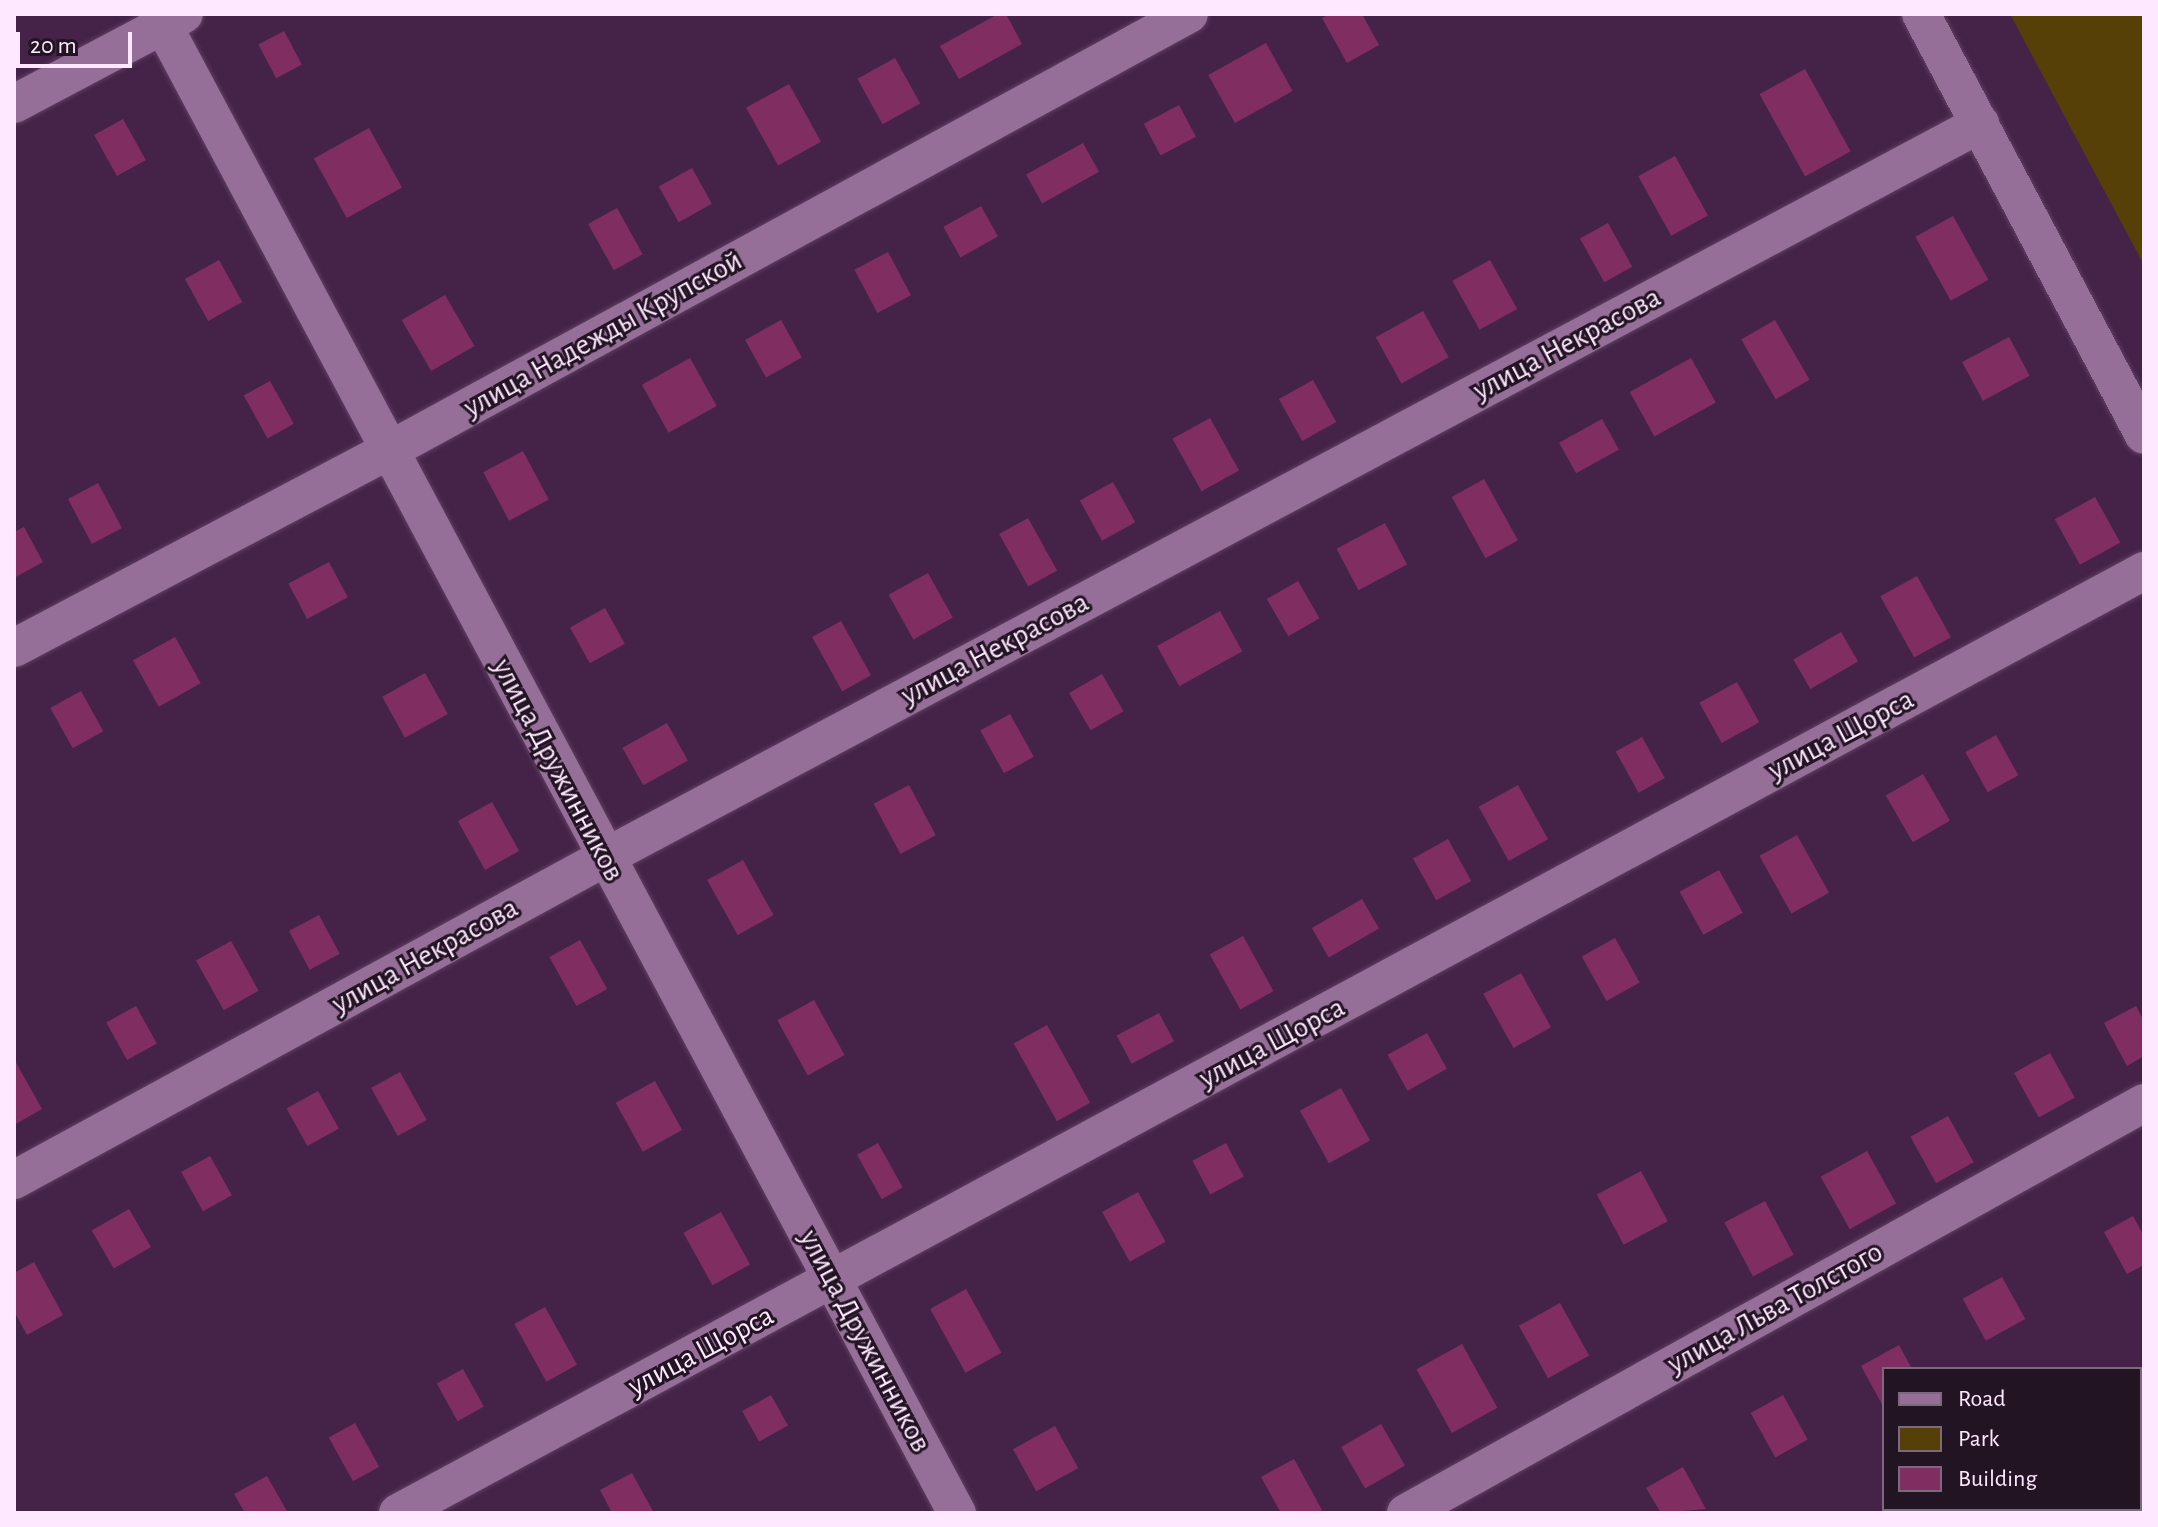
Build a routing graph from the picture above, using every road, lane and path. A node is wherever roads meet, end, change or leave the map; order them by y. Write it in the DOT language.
graph roads {
  1 [pos="1189,14"];
  2 [pos="1921,14"];
  3 [pos="173,20"];
  4 [pos="14,104"];
  5 [pos="1980,124"];
  6 [pos="2144,435"];
  7 [pos="390,450"];
  8 [pos="2144,571"];
  9 [pos="14,648"];
  10 [pos="604,858"];
  11 [pos="2144,1103"];
  12 [pos="14,1180"];
  13 [pos="833,1281"];
  14 [pos="398,1513"];
  15 [pos="957,1513"];
  16 [pos="1406,1513"];
  1 -- 7 [label="street, улица Надежды Крупской"];
  2 -- 5 [label="street"];
  3 -- 4 [label="street"];
  3 -- 7 [label="street, улица Дружинников"];
  5 -- 6 [label="street"];
  5 -- 10 [label="street, улица Некрасова"];
  7 -- 9 [label="street, улица Надежды Крупской"];
  7 -- 10 [label="street, улица Дружинников"];
  8 -- 13 [label="street, улица Щорса"];
  10 -- 12 [label="street, улица Некрасова"];
  10 -- 13 [label="street, улица Дружинников"];
  11 -- 16 [label="street, улица Льва Толстого"];
  13 -- 14 [label="street, улица Щорса"];
  13 -- 15 [label="street, улица Дружинников"];
}
